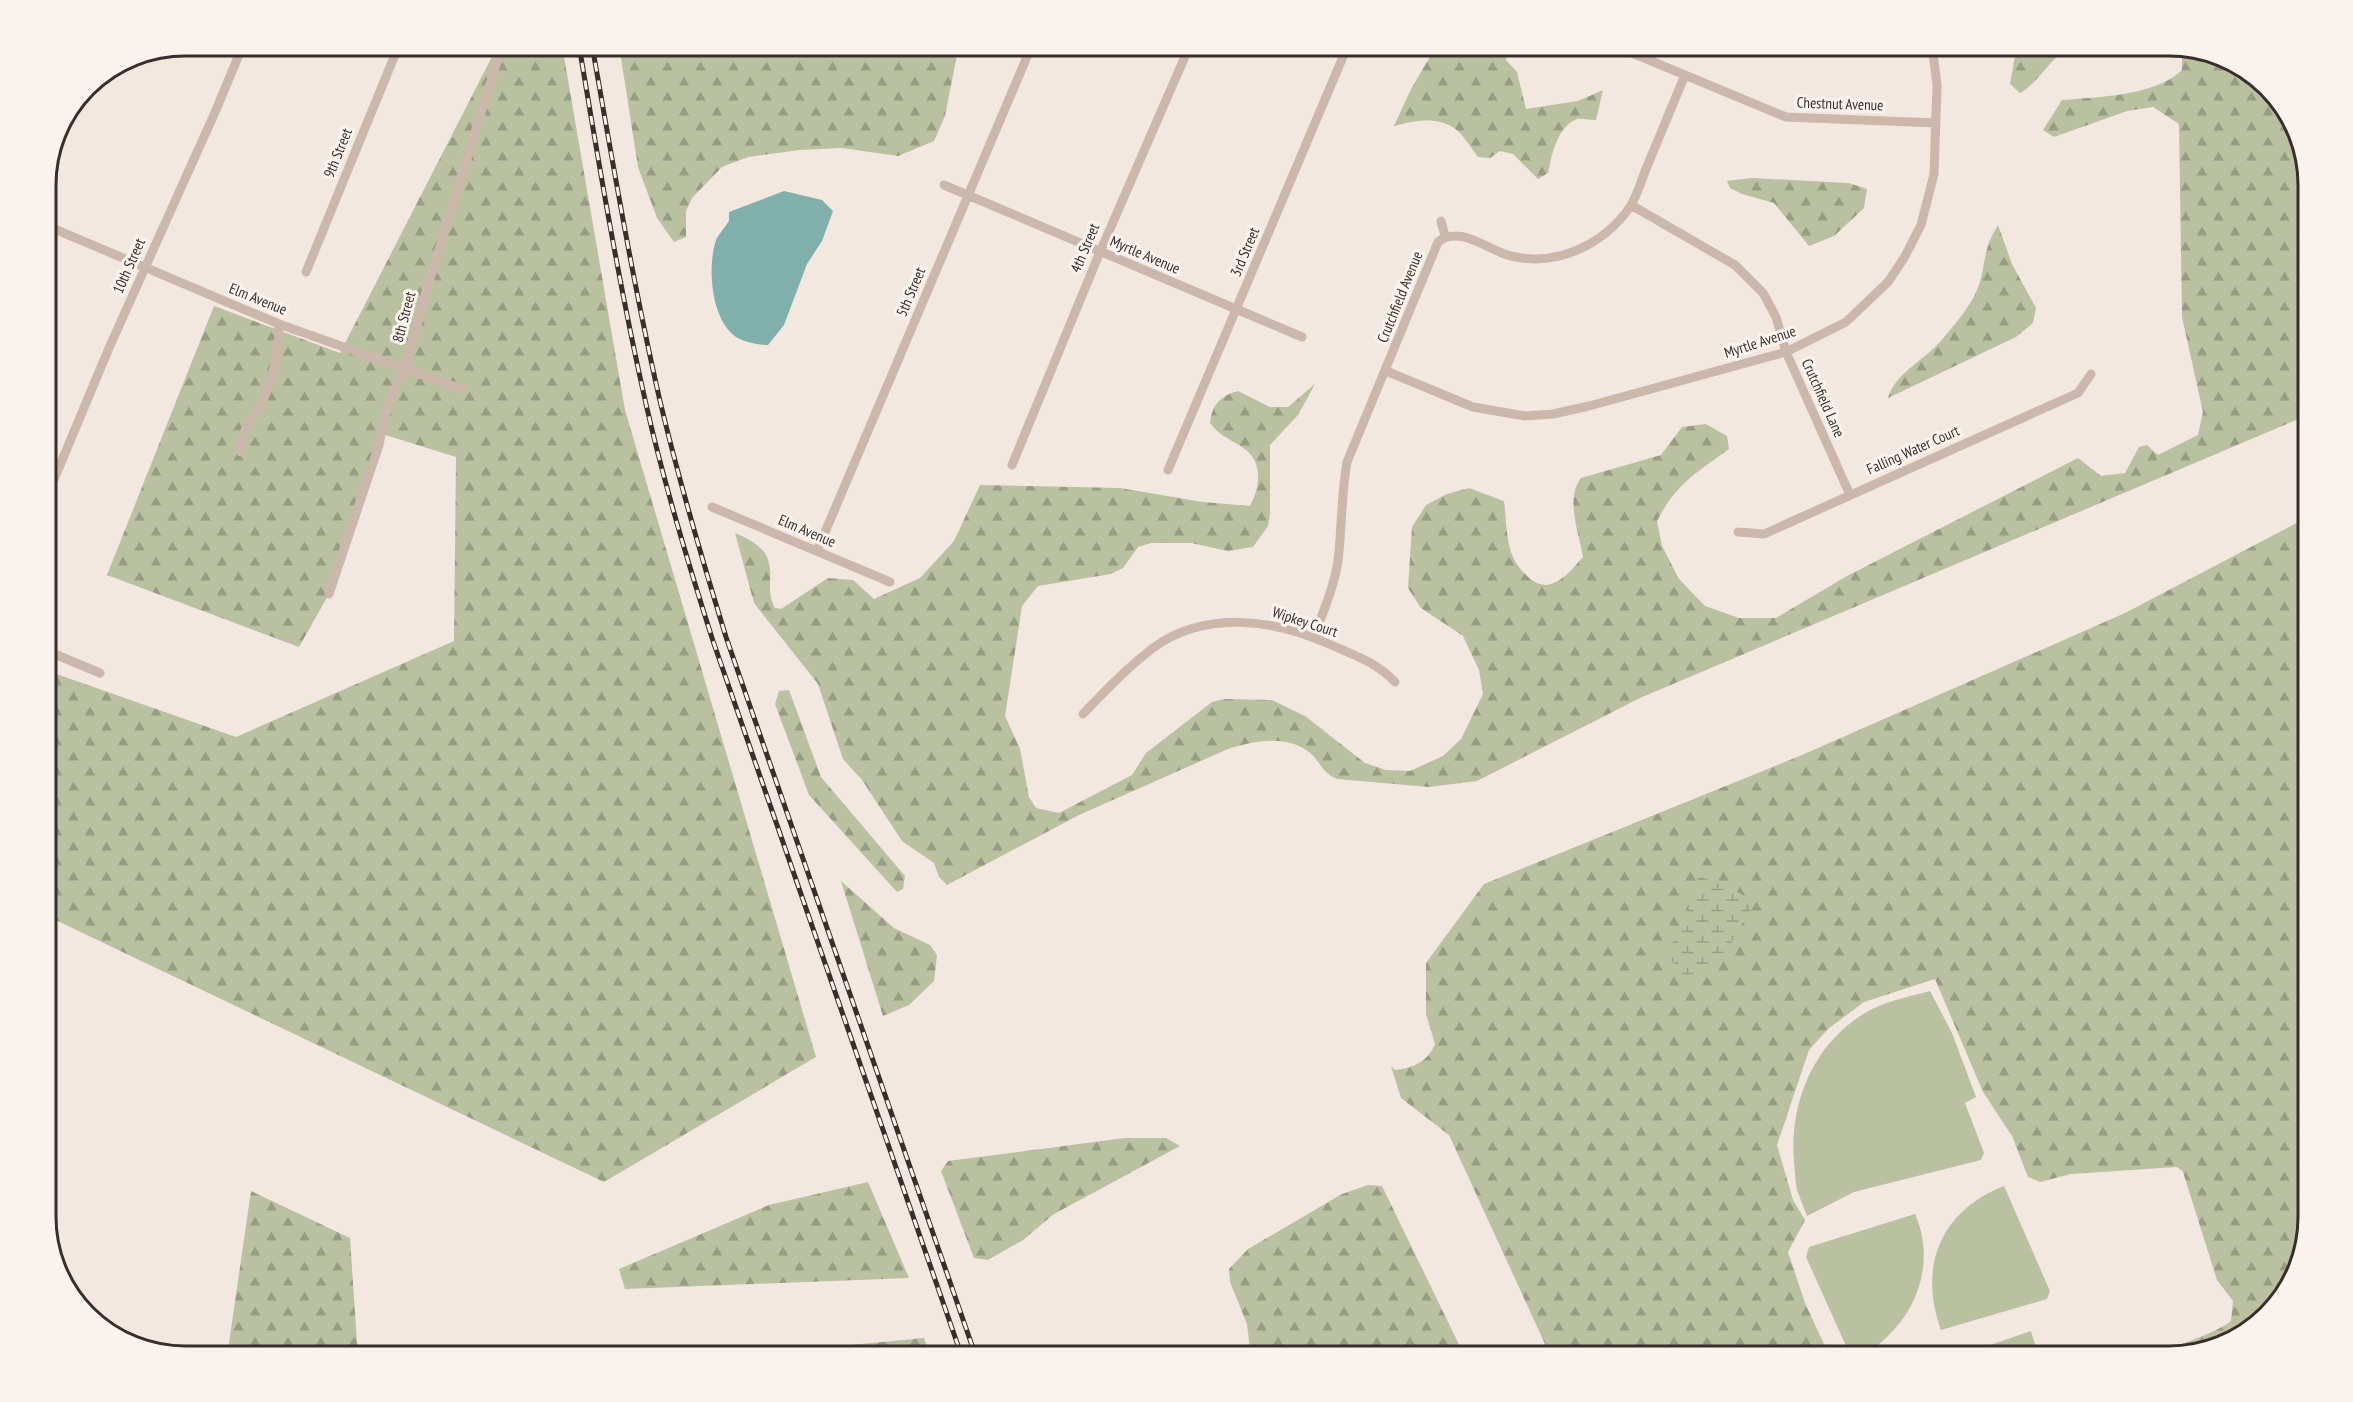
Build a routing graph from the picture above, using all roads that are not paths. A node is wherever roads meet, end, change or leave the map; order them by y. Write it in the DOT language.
graph roads {
  1 [pos="238,56"];
  2 [pos="394,56"];
  3 [pos="499,56"];
  4 [pos="1027,56"];
  5 [pos="1185,56"];
  6 [pos="1343,56"];
  7 [pos="1639,56"];
  8 [pos="1934,56"];
  9 [pos="1685,75"];
  10 [pos="1936,123"];
  11 [pos="944,185"];
  12 [pos="967,196"];
  13 [pos="1631,205"];
  14 [pos="1441,221"];
  15 [pos="56,230"];
  16 [pos="1445,236"];
  17 [pos="1100,252"];
  18 [pos="144,268"];
  19 [pos="306,272"];
  20 [pos="1238,310"];
  21 [pos="279,324"];
  22 [pos="1302,337"];
  23 [pos="1786,352"];
  24 [pos="405,369"];
  25 [pos="1386,371"];
  26 [pos="2091,374"];
  27 [pos="462,390"];
  28 [pos="241,452"];
  29 [pos="1012,465"];
  30 [pos="1168,470"];
  31 [pos="56,475"];
  32 [pos="1850,495"];
  33 [pos="712,507"];
  34 [pos="1738,532"];
  35 [pos="817,551"];
  36 [pos="890,582"];
  37 [pos="329,594"];
  38 [pos="1314,637"];
  39 [pos="56,655"];
  40 [pos="100,673"];
  41 [pos="1395,682"];
  42 [pos="1083,714"];
  1 -- 18 [label="street, 10th Street"];
  2 -- 19 [label="street, 9th Street"];
  3 -- 24 [label="street, 8th Street"];
  4 -- 12 [label="street, 5th Street"];
  5 -- 17 [label="street, 4th Street"];
  6 -- 20 [label="street, 3rd Street"];
  7 -- 9 [label="street, Chestnut Avenue"];
  8 -- 10 [label="street, Myrtle Avenue"];
  9 -- 10 [label="street, Chestnut Avenue"];
  9 -- 13 [label="street"];
  10 -- 23 [label="street, Myrtle Avenue"];
  11 -- 12 [label="street, Myrtle Avenue"];
  12 -- 17 [label="street, Myrtle Avenue"];
  12 -- 35 [label="street, 5th Street"];
  13 -- 16 [label="street"];
  13 -- 23 [label="street, Crutchfield Lane"];
  14 -- 16 [label="street"];
  15 -- 18 [label="street, Elm Avenue"];
  16 -- 25 [label="street, Crutchfield Avenue"];
  17 -- 20 [label="street, Myrtle Avenue"];
  17 -- 29 [label="street, 4th Street"];
  18 -- 21 [label="street, Elm Avenue"];
  18 -- 31 [label="street, 10th Street"];
  20 -- 22 [label="street, Myrtle Avenue"];
  20 -- 30 [label="street, 3rd Street"];
  21 -- 24 [label="street, Elm Avenue"];
  21 -- 28 [label="street"];
  23 -- 25 [label="street, Myrtle Avenue"];
  23 -- 32 [label="street, Crutchfield Lane"];
  24 -- 27 [label="street, Elm Avenue"];
  24 -- 37 [label="street, 8th Street"];
  25 -- 38 [label="street, Crutchfield Avenue"];
  26 -- 32 [label="street, Falling Water Court"];
  32 -- 34 [label="street, Falling Water Court"];
  33 -- 35 [label="street, Elm Avenue"];
  35 -- 36 [label="street, Elm Avenue"];
  38 -- 41 [label="street, Wipkey Court"];
  38 -- 42 [label="street, Wipkey Court"];
  39 -- 40 [label="street"];
}
